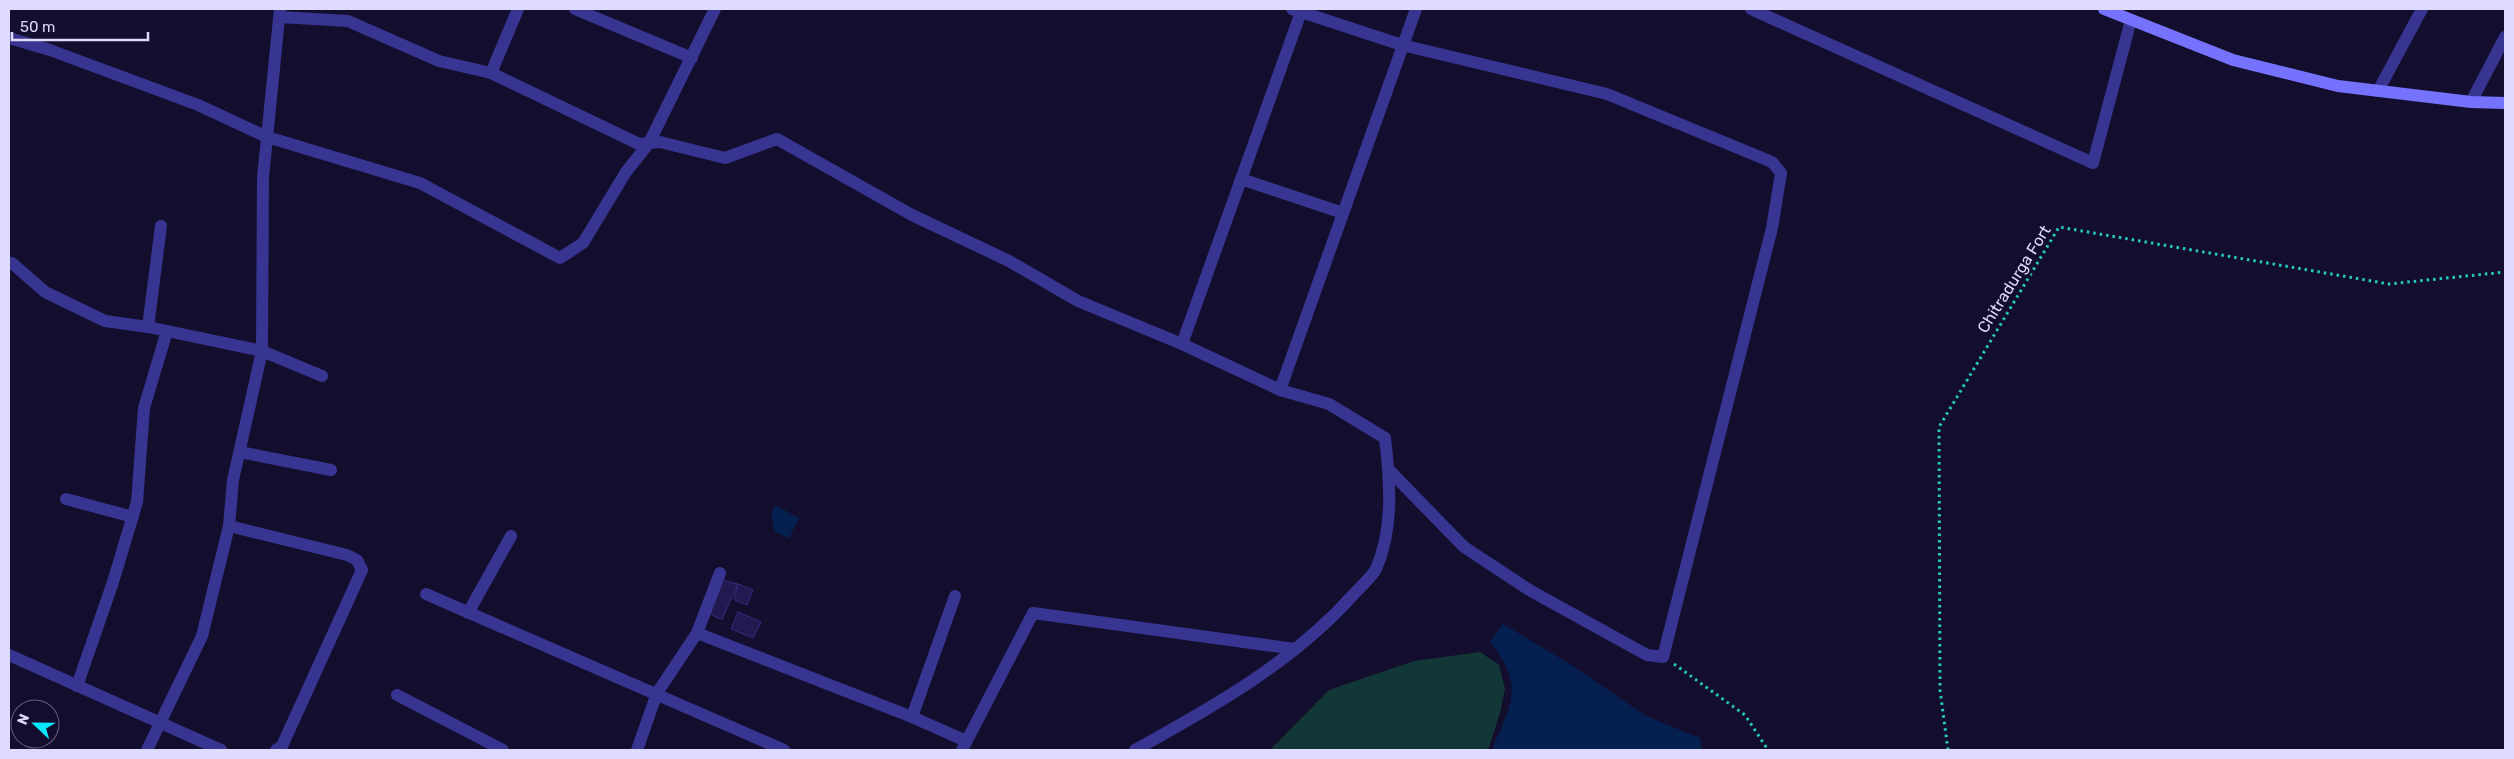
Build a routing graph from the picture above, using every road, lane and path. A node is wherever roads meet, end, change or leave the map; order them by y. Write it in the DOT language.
graph roads {
  1 [pos="518,9"];
  2 [pos="575,9"];
  3 [pos="715,9"];
  4 [pos="1416,9"];
  5 [pos="1750,9"];
  6 [pos="2104,9"];
  7 [pos="2422,9"];
  8 [pos="1296,10"];
  9 [pos="280,13"];
  10 [pos="2131,20"];
  11 [pos="2505,37"];
  12 [pos="9,38"];
  13 [pos="1402,45"];
  14 [pos="692,58"];
  15 [pos="491,74"];
  16 [pos="2378,91"];
  17 [pos="2471,102"];
  18 [pos="2505,103"];
  19 [pos="267,137"];
  20 [pos="649,143"];
  21 [pos="1241,179"];
  22 [pos="1343,213"];
  23 [pos="161,226"];
  24 [pos="9,264"];
  25 [pos="2505,272"];
  26 [pos="148,327"];
  27 [pos="167,331"];
  28 [pos="1182,344"];
  29 [pos="262,351"];
  30 [pos="322,376"];
  31 [pos="1280,390"];
  32 [pos="240,452"];
  33 [pos="331,470"];
  34 [pos="1389,470"];
  35 [pos="66,499"];
  36 [pos="133,517"];
  37 [pos="229,526"];
  38 [pos="511,536"];
  39 [pos="720,573"];
  40 [pos="426,594"];
  41 [pos="955,596"];
  42 [pos="468,614"];
  43 [pos="697,633"];
  44 [pos="1295,649"];
  45 [pos="9,655"];
  46 [pos="1663,657"];
  47 [pos="77,686"];
  48 [pos="657,693"];
  49 [pos="397,695"];
  50 [pos="912,717"];
  51 [pos="159,722"];
  52 [pos="964,746"];
  53 [pos="147,750"];
  54 [pos="221,750"];
  55 [pos="276,750"];
  56 [pos="503,750"];
  57 [pos="637,750"];
  58 [pos="784,750"];
  59 [pos="1135,750"];
  60 [pos="1768,750"];
  61 [pos="1948,750"];
  1 -- 15 [label="street"];
  2 -- 14 [label="street"];
  3 -- 14 [label="street"];
  4 -- 13 [label="street"];
  5 -- 10 [label="street"];
  6 -- 10 [label="street"];
  7 -- 16 [label="street"];
  8 -- 13 [label="street"];
  8 -- 21 [label="street"];
  9 -- 15 [label="street"];
  9 -- 19 [label="street"];
  10 -- 16 [label="street"];
  11 -- 17 [label="street"];
  12 -- 19 [label="street"];
  13 -- 22 [label="street"];
  13 -- 46 [label="street"];
  14 -- 20 [label="street"];
  15 -- 20 [label="street"];
  16 -- 17 [label="street"];
  17 -- 18 [label="street"];
  19 -- 20 [label="street"];
  19 -- 29 [label="street"];
  20 -- 28 [label="street"];
  21 -- 22 [label="street"];
  21 -- 28 [label="street"];
  22 -- 31 [label="street"];
  23 -- 26 [label="street"];
  24 -- 26 [label="street"];
  25 -- 61 [label="path, Chitradurga Fort"];
  26 -- 27 [label="street"];
  27 -- 29 [label="street"];
  27 -- 36 [label="street"];
  28 -- 31 [label="street"];
  29 -- 30 [label="street"];
  29 -- 32 [label="street"];
  31 -- 34 [label="street"];
  32 -- 33 [label="street"];
  32 -- 37 [label="street"];
  34 -- 44 [label="street"];
  34 -- 46 [label="street"];
  35 -- 36 [label="street"];
  36 -- 47 [label="street"];
  37 -- 51 [label="street"];
  37 -- 55 [label="street"];
  38 -- 42 [label="street"];
  39 -- 43 [label="street"];
  40 -- 42 [label="street"];
  41 -- 50 [label="street"];
  42 -- 48 [label="street"];
  43 -- 48 [label="street"];
  43 -- 50 [label="street"];
  44 -- 52 [label="street"];
  44 -- 59 [label="street"];
  45 -- 47 [label="street"];
  46 -- 60 [label="path"];
  47 -- 51 [label="street"];
  48 -- 57 [label="street"];
  48 -- 58 [label="street"];
  49 -- 56 [label="street"];
  50 -- 52 [label="street"];
  51 -- 53 [label="street"];
  51 -- 54 [label="street"];
}
